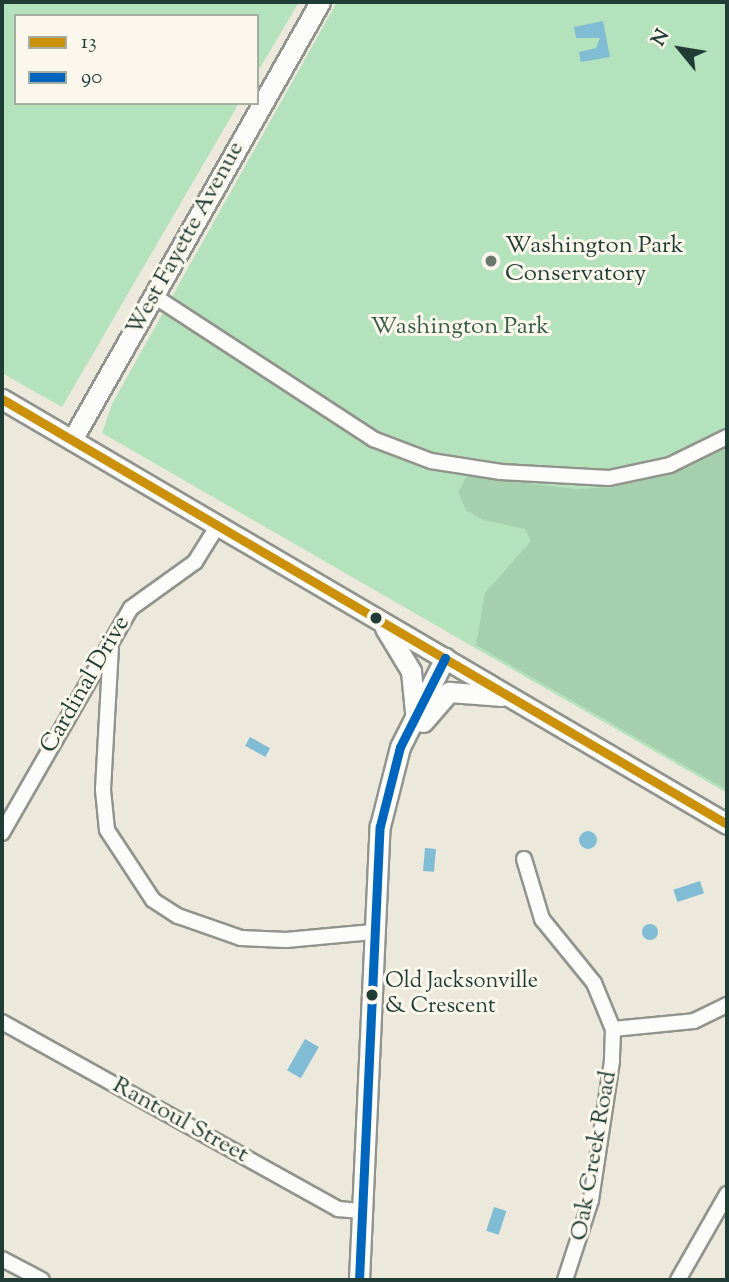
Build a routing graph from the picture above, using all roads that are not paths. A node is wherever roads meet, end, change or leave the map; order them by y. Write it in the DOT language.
graph roads {
  1 [pos="320,2"];
  2 [pos="154,296"];
  3 [pos="2,399"];
  4 [pos="727,437"];
  5 [pos="72,440"];
  6 [pos="218,525"];
  7 [pos="378,619"];
  8 [pos="111,646"];
  9 [pos="445,658"];
  10 [pos="515,699"];
  11 [pos="415,714"];
  12 [pos="386,793"];
  13 [pos="727,824"];
  14 [pos="2,834"];
  15 [pos="524,859"];
  16 [pos="373,932"];
  17 [pos="727,1005"];
  18 [pos="2,1022"];
  19 [pos="613,1030"];
  20 [pos="727,1194"];
  21 [pos="361,1211"];
  22 [pos="2,1259"];
  23 [pos="42,1280"];
  24 [pos="359,1280"];
  25 [pos="565,1280"];
  26 [pos="678,1280"];
  1 -- 2 [label="street, West Fayette Avenue"];
  2 -- 4 [label="street"];
  2 -- 5 [label="street, West Fayette Avenue"];
  3 -- 5 [label="street"];
  5 -- 6 [label="street"];
  6 -- 7 [label="street"];
  6 -- 8 [label="street, Cardinal Drive"];
  7 -- 9 [label="street"];
  7 -- 11 [label="street"];
  8 -- 14 [label="street, Cardinal Drive"];
  8 -- 16 [label="street"];
  9 -- 10 [label="street"];
  9 -- 11 [label="street"];
  10 -- 12 [label="street"];
  10 -- 13 [label="street"];
  11 -- 12 [label="street"];
  12 -- 16 [label="street"];
  15 -- 19 [label="street, Oak Creek Road"];
  16 -- 21 [label="street"];
  17 -- 19 [label="street"];
  18 -- 21 [label="street, Rantoul Street"];
  19 -- 25 [label="street, Oak Creek Road"];
  20 -- 26 [label="street"];
  21 -- 24 [label="street"];
  22 -- 23 [label="street"];
}
